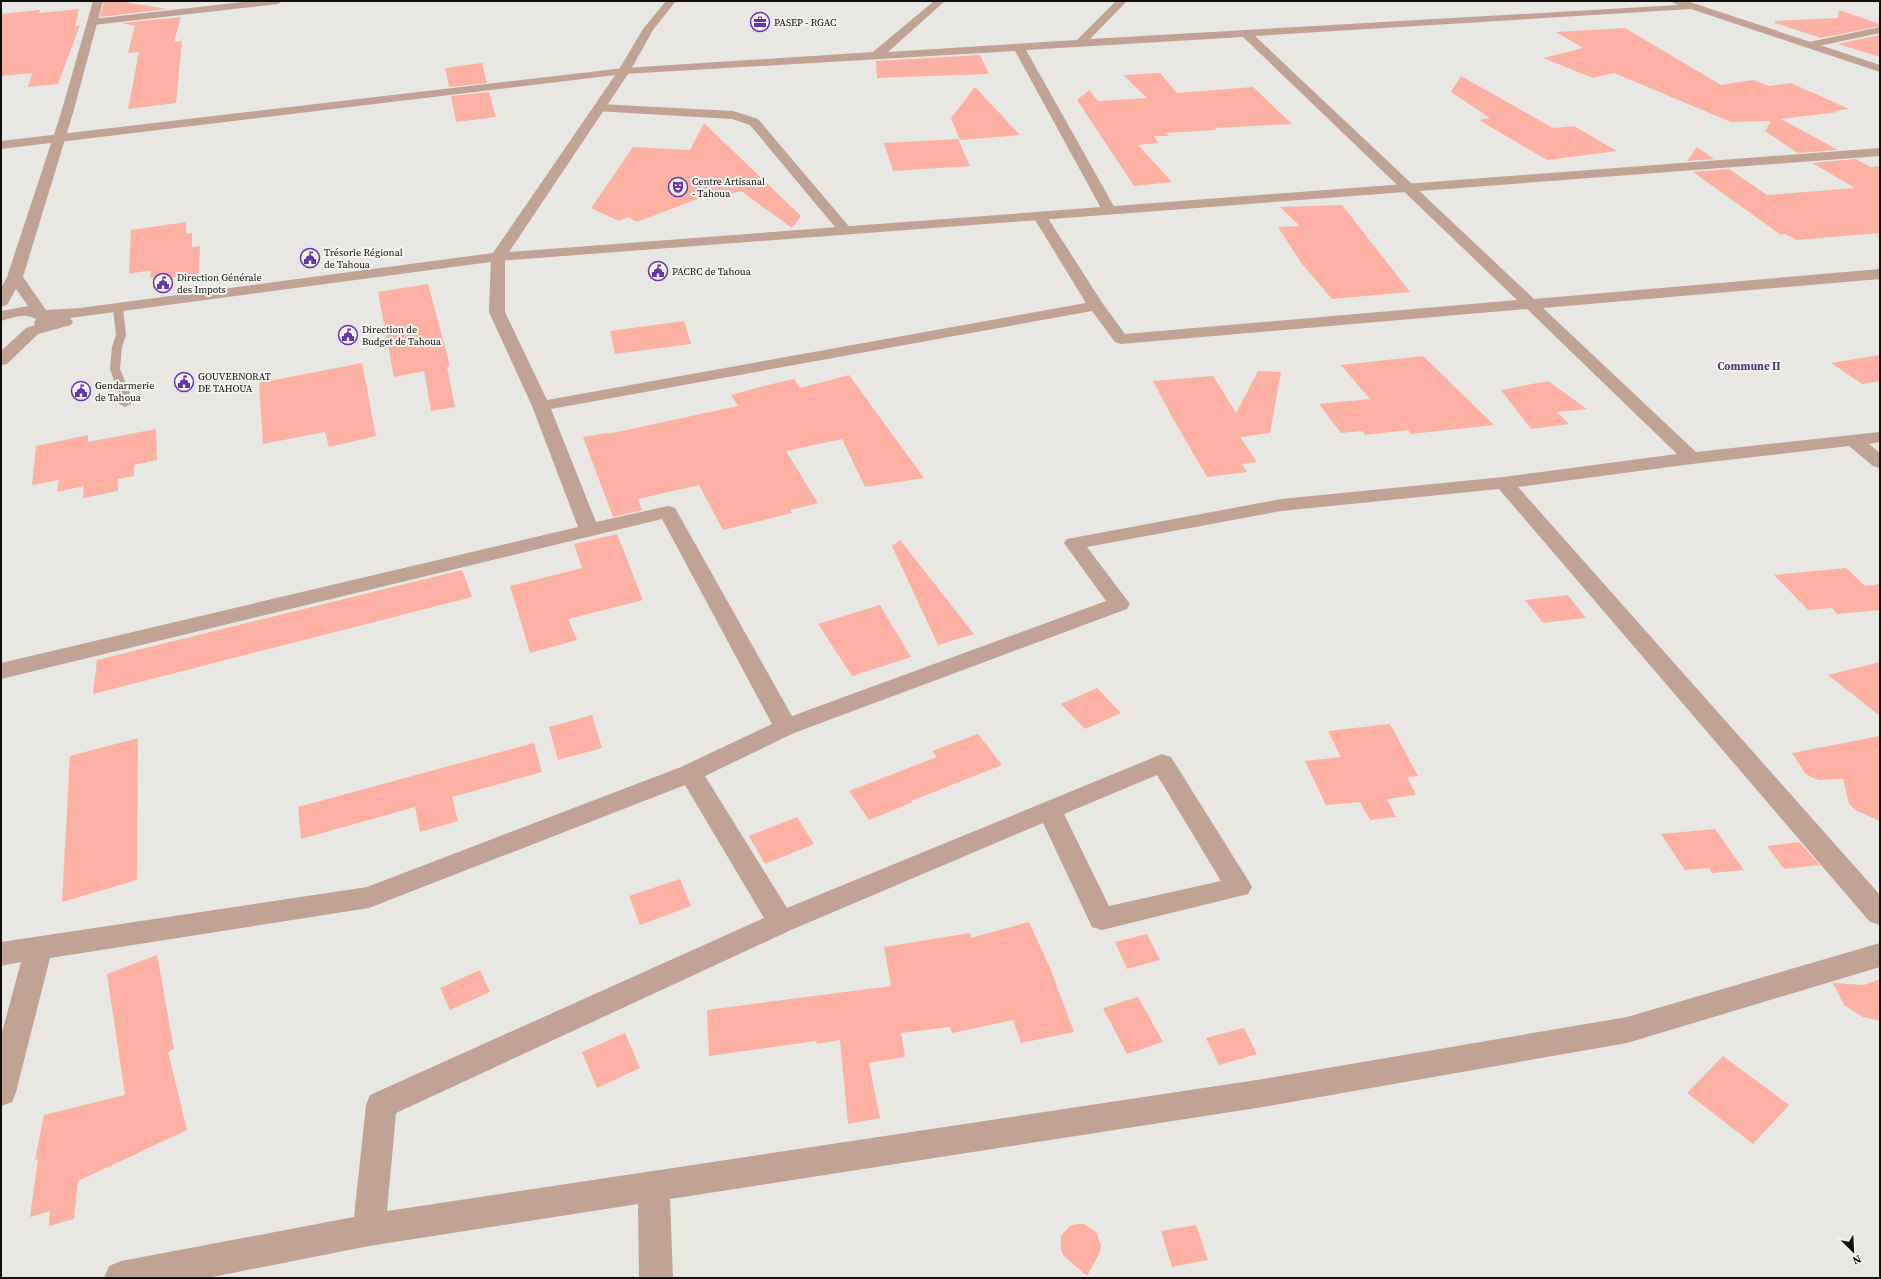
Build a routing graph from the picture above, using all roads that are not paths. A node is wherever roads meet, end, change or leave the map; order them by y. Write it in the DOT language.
graph roads {
  1 [pos="98,1"];
  2 [pos="278,1"];
  3 [pos="671,1"];
  4 [pos="940,1"];
  5 [pos="1122,1"];
  6 [pos="1677,1"];
  7 [pos="1691,6"];
  8 [pos="93,22"];
  9 [pos="1880,30"];
  10 [pos="1246,33"];
  11 [pos="1080,43"];
  12 [pos="1809,45"];
  13 [pos="1018,46"];
  14 [pos="877,55"];
  15 [pos="1880,69"];
  16 [pos="624,70"];
  17 [pos="599,108"];
  18 [pos="58,138"];
  19 [pos="1,145"];
  20 [pos="1880,152"];
  21 [pos="1409,188"];
  22 [pos="1109,210"];
  23 [pos="1039,215"];
  24 [pos="845,230"];
  25 [pos="498,257"];
  26 [pos="1880,274"];
  27 [pos="16,277"];
  28 [pos="1,302"];
  29 [pos="1528,303"];
  30 [pos="1096,306"];
  31 [pos="118,309"];
  32 [pos="1,316"];
  33 [pos="42,316"];
  34 [pos="32,331"];
  35 [pos="1,339"];
  36 [pos="1,360"];
  37 [pos="125,404"];
  38 [pos="541,406"];
  39 [pos="1880,437"];
  40 [pos="1853,440"];
  41 [pos="1692,458"];
  42 [pos="1880,462"];
  43 [pos="1504,483"];
  44 [pos="589,530"];
  45 [pos="1,671"];
  46 [pos="786,727"];
  47 [pos="690,773"];
  48 [pos="1050,812"];
  49 [pos="1880,914"];
  50 [pos="781,922"];
  51 [pos="38,948"];
  52 [pos="1,954"];
  53 [pos="1880,955"];
  54 [pos="1,1092"];
  55 [pos="654,1185"];
  56 [pos="368,1230"];
  57 [pos="121,1278"];
  58 [pos="656,1278"];
  1 -- 8 [label="street"];
  2 -- 8 [label="street"];
  3 -- 16 [label="street"];
  4 -- 14 [label="street"];
  5 -- 11 [label="street"];
  6 -- 7 [label="street"];
  7 -- 10 [label="street"];
  7 -- 12 [label="street"];
  8 -- 18 [label="street"];
  9 -- 12 [label="street"];
  10 -- 11 [label="street"];
  10 -- 21 [label="street"];
  11 -- 13 [label="street"];
  12 -- 15 [label="street"];
  13 -- 14 [label="street"];
  13 -- 22 [label="street"];
  14 -- 16 [label="street"];
  16 -- 17 [label="street"];
  16 -- 18 [label="street"];
  17 -- 24 [label="street"];
  17 -- 25 [label="street"];
  18 -- 19 [label="street"];
  18 -- 27 [label="street"];
  20 -- 21 [label="street"];
  21 -- 22 [label="street"];
  21 -- 29 [label="street"];
  22 -- 23 [label="street"];
  23 -- 24 [label="street"];
  23 -- 30 [label="street"];
  24 -- 25 [label="street"];
  25 -- 31 [label="street"];
  25 -- 38 [label="street"];
  26 -- 29 [label="street"];
  27 -- 28 [label="street"];
  27 -- 33 [label="street"];
  29 -- 30 [label="street"];
  29 -- 41 [label="street"];
  30 -- 38 [label="street"];
  31 -- 33 [label="street"];
  31 -- 34 [label="street"];
  31 -- 37 [label="lane"];
  32 -- 33 [label="street"];
  33 -- 34 [label="street"];
  34 -- 35 [label="street"];
  34 -- 36 [label="street"];
  38 -- 44 [label="street"];
  39 -- 40 [label="street"];
  40 -- 41 [label="street"];
  40 -- 42 [label="street"];
  41 -- 43 [label="street"];
  43 -- 46 [label="street"];
  43 -- 49 [label="street"];
  44 -- 45 [label="street"];
  44 -- 46 [label="street"];
  46 -- 47 [label="street"];
  47 -- 50 [label="street"];
  47 -- 51 [label="street"];
  48 -- 48 [label="street"];
  48 -- 50 [label="street"];
  50 -- 56 [label="street"];
  51 -- 52 [label="street"];
  51 -- 54 [label="street"];
  53 -- 55 [label="street"];
  55 -- 56 [label="street"];
  55 -- 58 [label="street"];
  56 -- 57 [label="street"];
}
